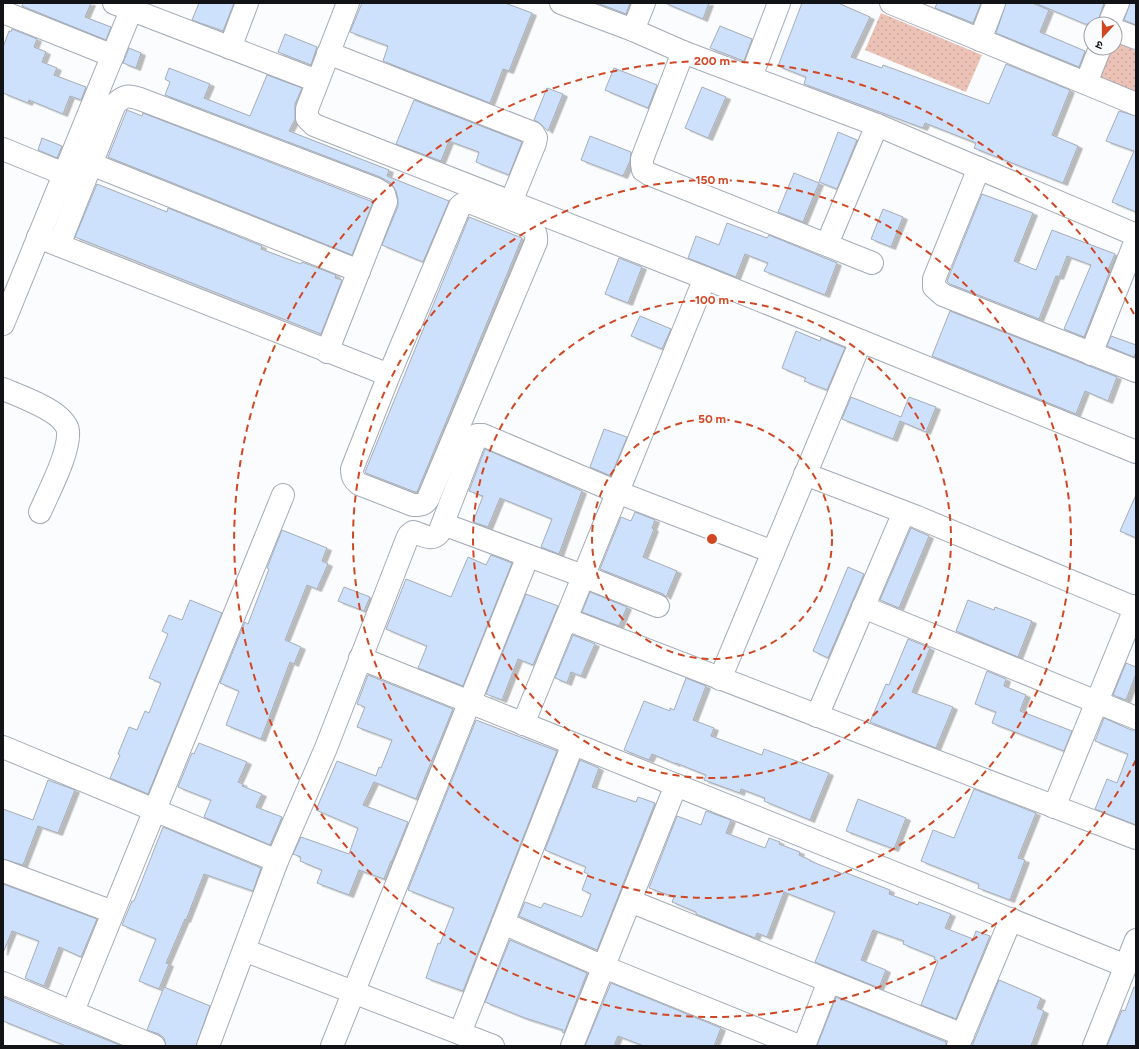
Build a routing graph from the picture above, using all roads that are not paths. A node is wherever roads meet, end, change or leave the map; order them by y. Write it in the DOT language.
graph roads {
  1 [pos="248,3"];
  2 [pos="348,3"];
  3 [pos="561,3"];
  4 [pos="644,3"];
  5 [pos="780,3"];
  6 [pos="891,3"];
  7 [pos="994,3"];
  8 [pos="1118,3"];
  9 [pos="126,5"];
  10 [pos="4,13"];
  11 [pos="1112,16"];
  12 [pos="634,30"];
  13 [pos="1123,33"];
  14 [pos="1136,38"];
  15 [pos="980,40"];
  16 [pos="230,48"];
  17 [pos="683,52"];
  18 [pos="328,53"];
  19 [pos="113,56"];
  20 [pos="1097,56"];
  21 [pos="751,77"];
  22 [pos="317,81"];
  23 [pos="1086,83"];
  24 [pos="1136,104"];
  25 [pos="877,125"];
  26 [pos="3,149"];
  27 [pos="90,164"];
  28 [pos="979,168"];
  29 [pos="64,174"];
  30 [pos="511,202"];
  31 [pos="1136,235"];
  32 [pos="38,237"];
  33 [pos="1136,240"];
  34 [pos="827,244"];
  35 [pos="59,245"];
  36 [pos="872,263"];
  37 [pos="359,271"];
  38 [pos="705,278"];
  39 [pos="3,324"];
  40 [pos="861,341"];
  41 [pos="327,352"];
  42 [pos="1091,354"];
  43 [pos="1136,371"];
  44 [pos="389,375"];
  45 [pos="3,389"];
  46 [pos="1136,452"];
  47 [pos="806,474"];
  48 [pos="617,492"];
  49 [pos="283,495"];
  50 [pos="40,512"];
  51 [pos="904,512"];
  52 [pos="443,524"];
  53 [pos="773,552"];
  54 [pos="528,556"];
  55 [pos="583,576"];
  56 [pos="658,606"];
  57 [pos="864,607"];
  58 [pos="1136,607"];
  59 [pos="566,619"];
  60 [pos="360,658"];
  61 [pos="720,679"];
  62 [pos="469,702"];
  63 [pos="1096,703"];
  64 [pos="817,716"];
  65 [pos="1136,718"];
  66 [pos="523,724"];
  67 [pos="573,744"];
  68 [pos="3,747"];
  69 [pos="676,785"];
  70 [pos="1054,807"];
  71 [pos="154,810"];
  72 [pos="1136,838"];
  73 [pos="277,862"];
  74 [pos="3,871"];
  75 [pos="630,901"];
  76 [pos="113,912"];
  77 [pos="1011,919"];
  78 [pos="503,923"];
  79 [pos="1136,940"];
  80 [pos="244,950"];
  81 [pos="1126,966"];
  82 [pos="604,967"];
  83 [pos="829,981"];
  84 [pos="3,983"];
  85 [pos="353,992"];
  86 [pos="73,1011"];
  87 [pos="460,1033"];
  88 [pos="960,1040"];
  89 [pos="1098,1045"];
  90 [pos="154,1046"];
  91 [pos="208,1046"];
  92 [pos="332,1046"];
  93 [pos="493,1046"];
  94 [pos="572,1046"];
  95 [pos="799,1046"];
  96 [pos="804,1046"];
  1 -- 16 [label="street"];
  2 -- 18 [label="street"];
  3 -- 12 [label="street"];
  4 -- 12 [label="street"];
  5 -- 21 [label="street"];
  6 -- 15 [label="street"];
  7 -- 15 [label="street"];
  8 -- 11 [label="street"];
  9 -- 16 [label="street"];
  9 -- 19 [label="street"];
  10 -- 19 [label="street"];
  12 -- 17 [label="street"];
  13 -- 14 [label="street"];
  15 -- 23 [label="street"];
  16 -- 22 [label="street"];
  17 -- 21 [label="street"];
  17 -- 34 [label="street"];
  18 -- 22 [label="street"];
  18 -- 30 [label="street"];
  19 -- 29 [label="street"];
  20 -- 23 [label="street"];
  21 -- 25 [label="street"];
  22 -- 30 [label="street"];
  23 -- 24 [label="street"];
  25 -- 28 [label="street"];
  25 -- 34 [label="street"];
  26 -- 29 [label="street"];
  27 -- 35 [label="street"];
  27 -- 37 [label="street"];
  27 -- 37 [label="street"];
  28 -- 31 [label="street"];
  28 -- 42 [label="street"];
  29 -- 32 [label="street"];
  30 -- 38 [label="street"];
  32 -- 35 [label="street"];
  32 -- 39 [label="street"];
  33 -- 42 [label="street"];
  34 -- 36 [label="street"];
  35 -- 41 [label="street"];
  37 -- 41 [label="street"];
  38 -- 40 [label="street"];
  38 -- 48 [label="street"];
  40 -- 46 [label="street"];
  40 -- 47 [label="street"];
  41 -- 44 [label="street"];
  42 -- 43 [label="street"];
  44 -- 44 [label="street"];
  45 -- 50 [label="street"];
  47 -- 51 [label="street"];
  47 -- 53 [label="street"];
  48 -- 52 [label="street"];
  48 -- 53 [label="street"];
  48 -- 55 [label="street"];
  49 -- 71 [label="street"];
  51 -- 57 [label="street"];
  51 -- 58 [label="street"];
  52 -- 54 [label="street"];
  52 -- 60 [label="street"];
  53 -- 61 [label="street"];
  54 -- 55 [label="street"];
  54 -- 62 [label="street"];
  55 -- 56 [label="street"];
  55 -- 59 [label="street"];
  57 -- 63 [label="street"];
  57 -- 64 [label="street"];
  58 -- 63 [label="street"];
  59 -- 61 [label="street"];
  59 -- 66 [label="street"];
  60 -- 62 [label="street"];
  60 -- 73 [label="street"];
  61 -- 64 [label="street"];
  62 -- 66 [label="street"];
  62 -- 85 [label="street"];
  63 -- 65 [label="street"];
  63 -- 70 [label="street"];
  64 -- 70 [label="street"];
  66 -- 67 [label="street"];
  67 -- 69 [label="street"];
  67 -- 78 [label="street"];
  68 -- 71 [label="street"];
  69 -- 75 [label="street"];
  69 -- 77 [label="street"];
  70 -- 72 [label="street"];
  71 -- 73 [label="street"];
  71 -- 76 [label="street"];
  73 -- 80 [label="street"];
  74 -- 76 [label="street"];
  75 -- 82 [label="street"];
  75 -- 83 [label="street"];
  76 -- 86 [label="street"];
  77 -- 81 [label="street"];
  77 -- 88 [label="street"];
  78 -- 82 [label="street"];
  78 -- 87 [label="street"];
  79 -- 81 [label="street"];
  80 -- 85 [label="street"];
  80 -- 91 [label="street"];
  81 -- 89 [label="street"];
  82 -- 94 [label="street"];
  82 -- 95 [label="street"];
  83 -- 88 [label="street"];
  83 -- 96 [label="street"];
  84 -- 86 [label="street"];
  85 -- 87 [label="street"];
  85 -- 92 [label="street"];
  86 -- 90 [label="street"];
  87 -- 93 [label="street"];
}
